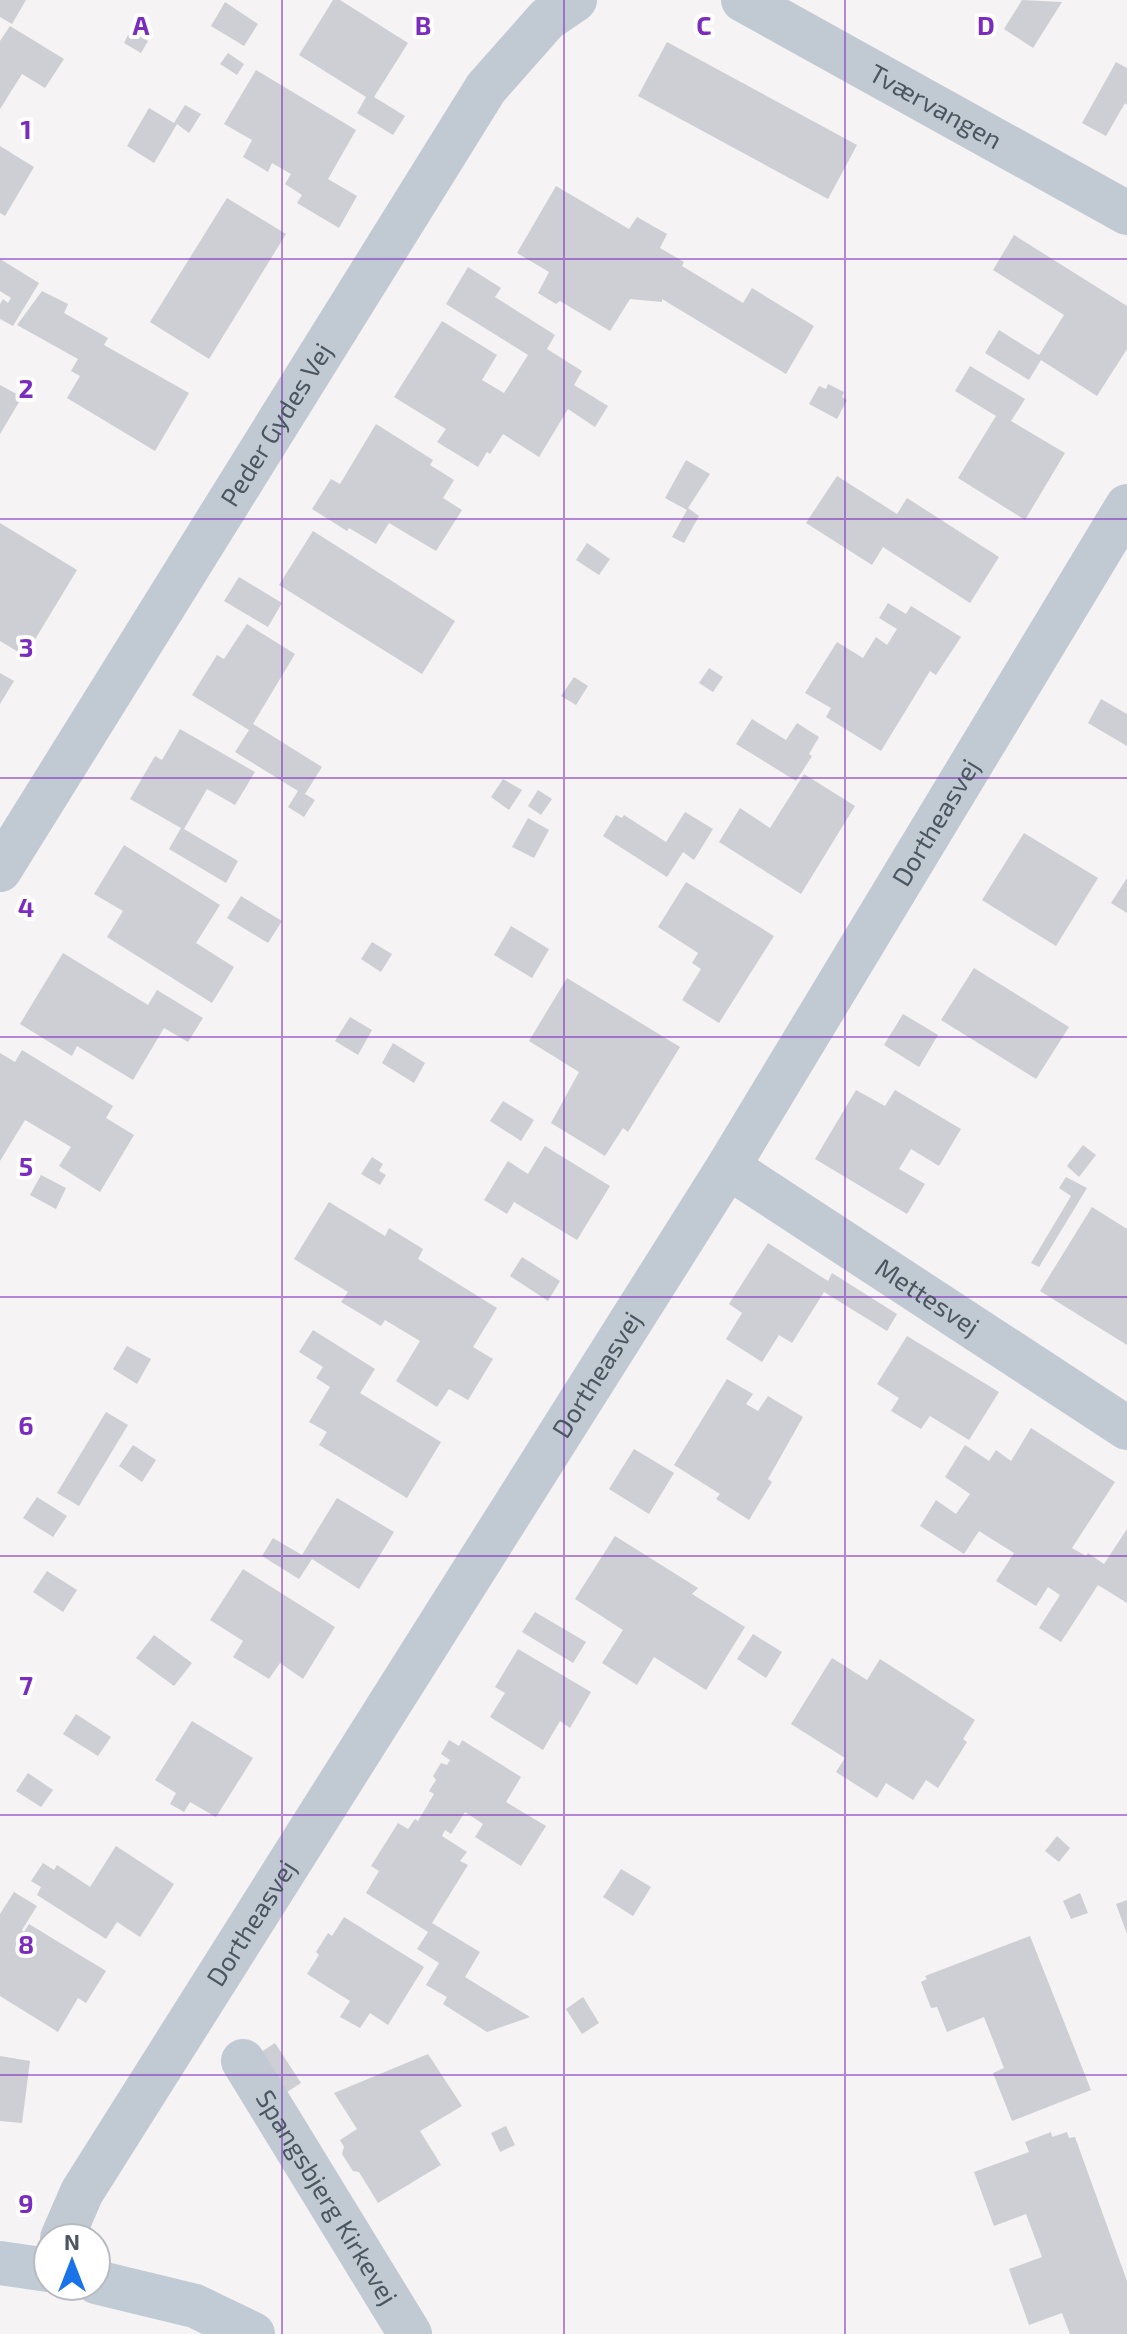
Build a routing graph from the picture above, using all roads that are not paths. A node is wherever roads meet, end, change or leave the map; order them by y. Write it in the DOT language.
graph roads {
  1 [pos="575,0"];
  2 [pos="743,0"];
  3 [pos="1127,213"];
  4 [pos="1127,506"];
  5 [pos="0,870"];
  6 [pos="728,1167"];
  7 [pos="1127,1428"];
  8 [pos="243,2061"];
  9 [pos="69,2222"];
  10 [pos="0,2263"];
  11 [pos="32,2268"];
  12 [pos="112,2286"];
  13 [pos="253,2334"];
  14 [pos="410,2334"];
  1 -- 5 [label="street, Peder Gydes Vej"];
  2 -- 3 [label="street, Tværvangen"];
  4 -- 6 [label="street, Dortheasvej"];
  6 -- 7 [label="street, Mettesvej"];
  6 -- 9 [label="street, Dortheasvej"];
  8 -- 14 [label="street, Spangsbjerg Kirkevej"];
  10 -- 11 [label="street"];
  12 -- 13 [label="street"];
}
